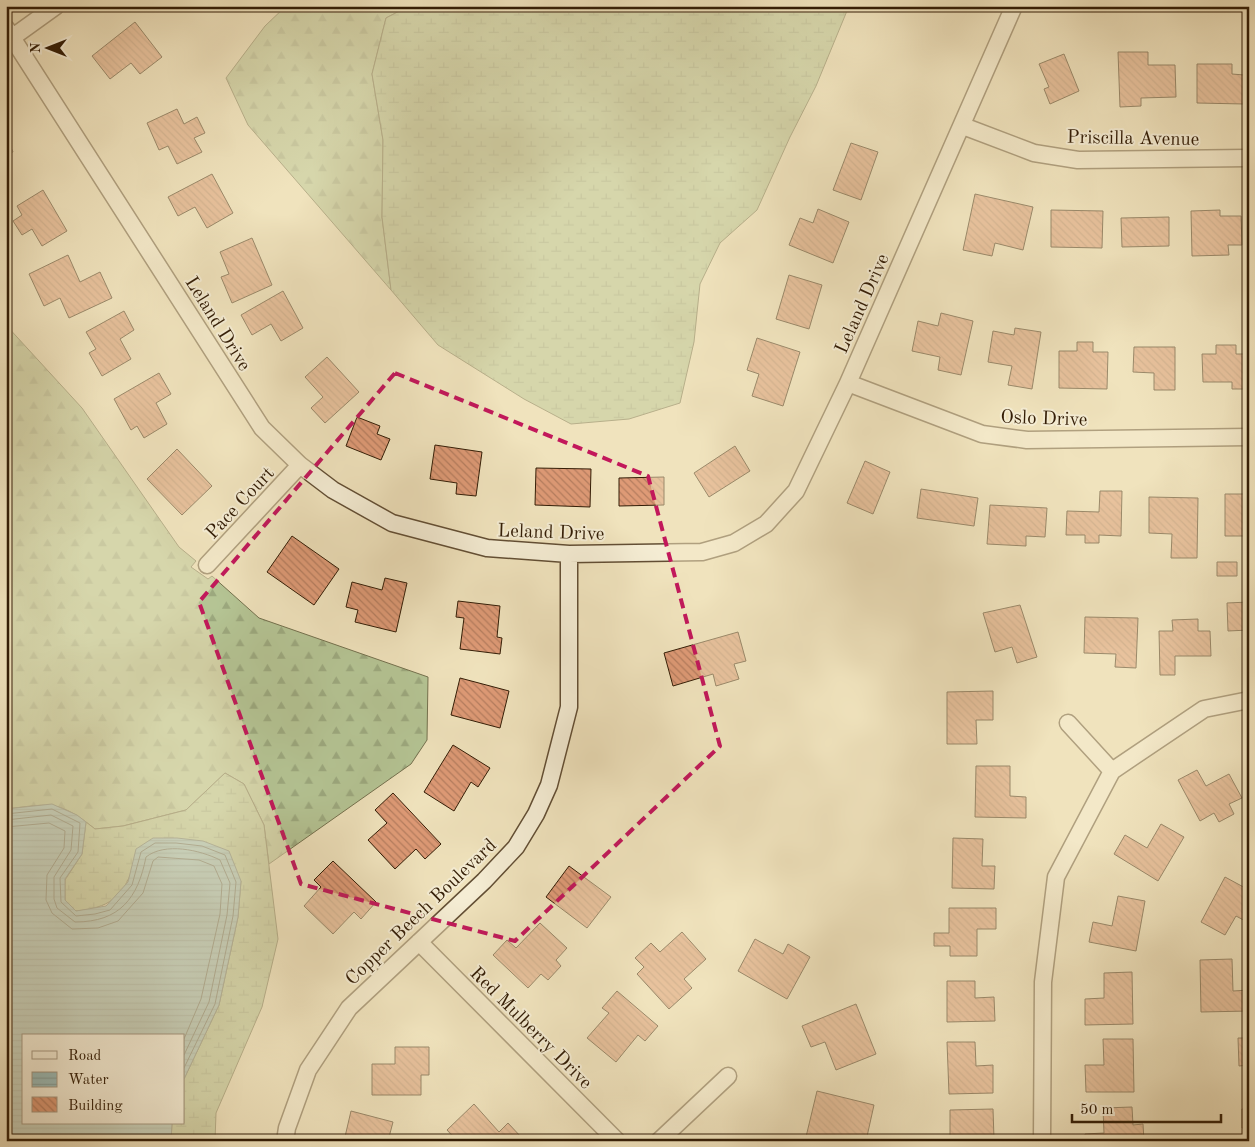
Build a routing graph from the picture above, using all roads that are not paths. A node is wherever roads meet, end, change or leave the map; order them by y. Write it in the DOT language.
graph roads {
  1 [pos="56,6"];
  2 [pos="1014,6"];
  3 [pos="8,36"];
  4 [pos="963,126"];
  5 [pos="1249,158"];
  6 [pos="848,382"];
  7 [pos="1249,437"];
  8 [pos="300,465"];
  9 [pos="569,554"];
  10 [pos="207,565"];
  11 [pos="1249,700"];
  12 [pos="1068,723"];
  13 [pos="1112,771"];
  14 [pos="419,942"];
  15 [pos="728,1076"];
  16 [pos="285,1141"];
  17 [pos="617,1141"];
  18 [pos="659,1141"];
  19 [pos="1042,1141"];
  1 -- 3 [label="street"];
  2 -- 4 [label="street, Leland Drive"];
  3 -- 8 [label="street, Leland Drive"];
  4 -- 5 [label="street, Priscilla Avenue"];
  4 -- 6 [label="street, Leland Drive"];
  6 -- 7 [label="street, Oslo Drive"];
  6 -- 9 [label="street, Leland Drive"];
  8 -- 9 [label="street, Leland Drive"];
  8 -- 10 [label="street, Pace Court"];
  9 -- 14 [label="street, Copper Beech Boulevard"];
  11 -- 13 [label="street"];
  12 -- 13 [label="street"];
  13 -- 19 [label="street"];
  14 -- 16 [label="street, Copper Beech Boulevard"];
  14 -- 17 [label="street, Red Mulberry Drive"];
  15 -- 18 [label="street"];
}
